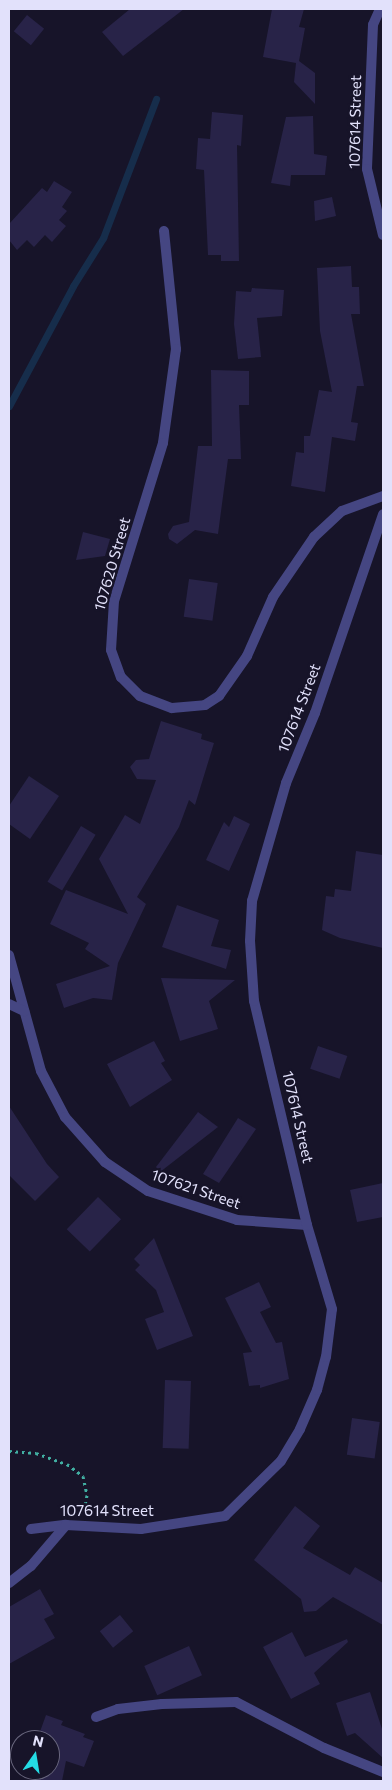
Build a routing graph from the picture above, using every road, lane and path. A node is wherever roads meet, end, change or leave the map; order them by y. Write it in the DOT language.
graph roads {
  1 [pos="380,9"];
  2 [pos="164,231"];
  3 [pos="383,235"];
  4 [pos="383,496"];
  5 [pos="383,514"];
  6 [pos="9,955"];
  7 [pos="9,1004"];
  8 [pos="24,1011"];
  9 [pos="307,1225"];
  10 [pos="9,1451"];
  11 [pos="66,1525"];
  12 [pos="82,1526"];
  13 [pos="31,1529"];
  14 [pos="9,1584"];
  15 [pos="96,1717"];
  16 [pos="383,1772"];
  1 -- 3 [label="street, 107614 Street"];
  2 -- 4 [label="street, 107620 Street"];
  5 -- 9 [label="street, 107614 Street"];
  6 -- 8 [label="street, 107621 Street"];
  7 -- 8 [label="street"];
  8 -- 9 [label="street, 107621 Street"];
  9 -- 12 [label="street, 107614 Street"];
  10 -- 12 [label="path"];
  11 -- 12 [label="street, 107614 Street"];
  11 -- 13 [label="street, 107614 Street"];
  11 -- 14 [label="street"];
  15 -- 16 [label="street"];
}
